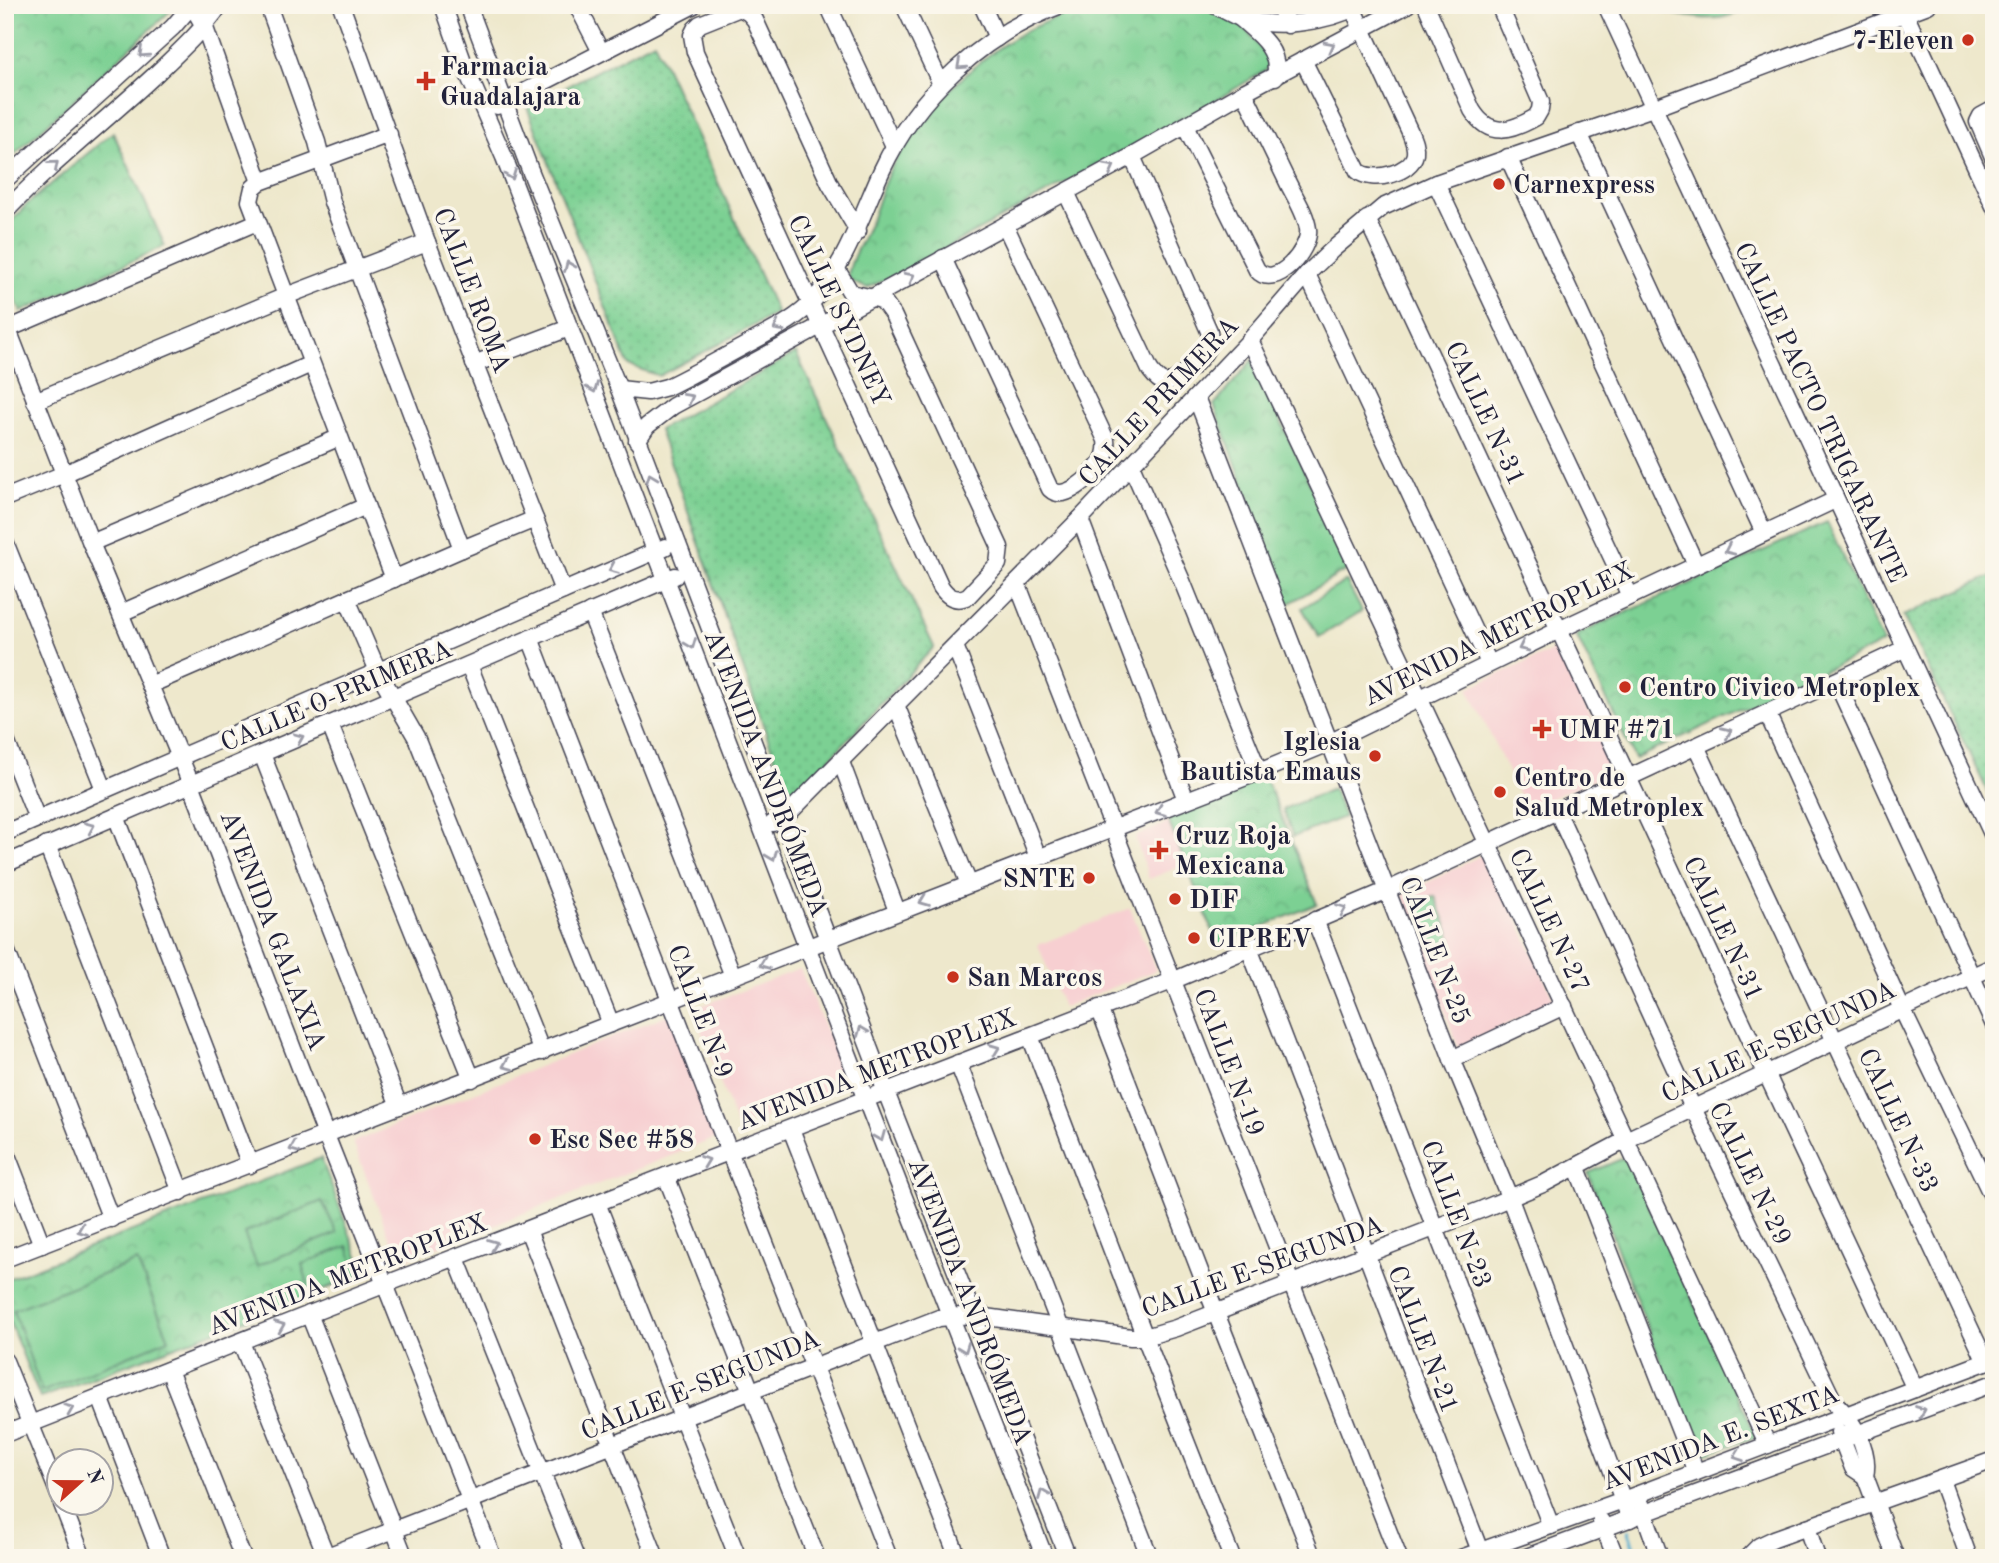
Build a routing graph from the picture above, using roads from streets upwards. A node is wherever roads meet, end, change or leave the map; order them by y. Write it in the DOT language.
graph roads {
  1 [pos="192,5"];
  2 [pos="220,5"];
  3 [pos="268,5"];
  4 [pos="341,5"];
  5 [pos="443,5"];
  6 [pos="468,5"];
  7 [pos="577,5"];
  8 [pos="694,5"];
  9 [pos="828,5"];
  10 [pos="904,5"];
  11 [pos="982,5"];
  12 [pos="1214,5"];
  13 [pos="1279,5"];
  14 [pos="1407,5"];
  15 [pos="1426,5"];
  16 [pos="1499,5"];
  17 [pos="1606,5"];
  18 [pos="1928,5"];
  19 [pos="1059,6"];
  20 [pos="1355,7"];
  21 [pos="1903,10"];
  22 [pos="665,12"];
  23 [pos="1240,18"];
  24 [pos="1288,25"];
  25 [pos="205,28"];
  26 [pos="1363,29"];
  27 [pos="997,38"];
  28 [pos="601,52"];
  29 [pos="1303,60"];
  30 [pos="1275,77"];
  31 [pos="941,84"];
  32 [pos="1244,92"];
  33 [pos="504,103"];
  34 [pos="1653,108"];
  35 [pos="1991,110"];
  36 [pos="485,112"];
  37 [pos="1185,125"];
  38 [pos="1579,133"];
  39 [pos="389,134"];
  40 [pos="894,146"];
  41 [pos="1132,156"];
  42 [pos="1508,157"];
  43 [pos="323,159"];
  44 [pos="1994,159"];
  45 [pos="5,180"];
  46 [pos="260,182"];
  47 [pos="1436,183"];
  48 [pos="1066,192"];
  49 [pos="1994,206"];
  50 [pos="5,212"];
  51 [pos="1367,219"];
  52 [pos="257,222"];
  53 [pos="1005,225"];
  54 [pos="858,231"];
  55 [pos="427,243"];
  56 [pos="943,258"];
  57 [pos="357,269"];
  58 [pos="837,270"];
  59 [pos="1307,274"];
  60 [pos="286,296"];
  61 [pos="874,296"];
  62 [pos="811,303"];
  63 [pos="822,325"];
  64 [pos="7,326"];
  65 [pos="569,328"];
  66 [pos="754,340"];
  67 [pos="1250,340"];
  68 [pos="763,357"];
  69 [pos="310,363"];
  70 [pos="474,364"];
  71 [pos="619,389"];
  72 [pos="1196,397"];
  73 [pos="36,401"];
  74 [pos="338,438"];
  75 [pos="637,441"];
  76 [pos="1132,465"];
  77 [pos="64,474"];
  78 [pos="5,498"];
  79 [pos="1835,500"];
  80 [pos="366,506"];
  81 [pos="535,519"];
  82 [pos="1080,519"];
  83 [pos="1765,534"];
  84 [pos="5,542"];
  85 [pos="676,542"];
  86 [pos="92,543"];
  87 [pos="463,549"];
  88 [pos="656,551"];
  89 [pos="1696,565"];
  90 [pos="687,571"];
  91 [pos="394,579"];
  92 [pos="666,580"];
  93 [pos="1017,583"];
  94 [pos="563,590"];
  95 [pos="1630,596"];
  96 [pos="347,599"];
  97 [pos="590,611"];
  98 [pos="121,613"];
  99 [pos="1561,629"];
  100 [pos="530,638"];
  101 [pos="954,646"];
  102 [pos="1904,649"];
  103 [pos="1489,663"];
  104 [pos="469,665"];
  105 [pos="378,671"];
  106 [pos="1836,681"];
  107 [pos="150,685"];
  108 [pos="394,697"];
  109 [pos="1419,698"];
  110 [pos="896,705"];
  111 [pos="1767,713"];
  112 [pos="330,725"];
  113 [pos="5,738"];
  114 [pos="1329,743"];
  115 [pos="1696,747"];
  116 [pos="262,754"];
  117 [pos="180,757"];
  118 [pos="841,762"];
  119 [pos="1259,772"];
  120 [pos="1629,779"];
  121 [pos="191,783"];
  122 [pos="104,789"];
  123 [pos="1185,800"];
  124 [pos="1557,811"];
  125 [pos="116,816"];
  126 [pos="37,819"];
  127 [pos="782,820"];
  128 [pos="761,828"];
  129 [pos="1112,829"];
  130 [pos="5,833"];
  131 [pos="1994,838"];
  132 [pos="1488,843"];
  133 [pos="47,845"];
  134 [pos="1038,857"];
  135 [pos="5,864"];
  136 [pos="969,884"];
  137 [pos="1388,890"];
  138 [pos="897,911"];
  139 [pos="1315,920"];
  140 [pos="827,939"];
  141 [pos="5,947"];
  142 [pos="808,947"];
  143 [pos="1248,948"];
  144 [pos="1994,966"];
  145 [pos="733,976"];
  146 [pos="1971,977"];
  147 [pos="1172,981"];
  148 [pos="670,1001"];
  149 [pos="1564,1006"];
  150 [pos="1099,1009"];
  151 [pos="1902,1009"];
  152 [pos="611,1024"];
  153 [pos="1994,1025"];
  154 [pos="1030,1036"];
  155 [pos="1835,1041"];
  156 [pos="542,1052"];
  157 [pos="1452,1059"];
  158 [pos="958,1063"];
  159 [pos="1765,1074"];
  160 [pos="472,1079"];
  161 [pos="886,1092"];
  162 [pos="866,1100"];
  163 [pos="399,1107"];
  164 [pos="1693,1108"];
  165 [pos="791,1129"];
  166 [pos="326,1135"];
  167 [pos="1626,1140"];
  168 [pos="5,1150"];
  169 [pos="730,1152"];
  170 [pos="250,1166"];
  171 [pos="1577,1168"];
  172 [pos="666,1176"];
  173 [pos="181,1192"];
  174 [pos="1510,1199"];
  175 [pos="1994,1200"];
  176 [pos="597,1203"];
  177 [pos="111,1219"];
  178 [pos="1436,1228"];
  179 [pos="528,1230"];
  180 [pos="42,1245"];
  181 [pos="1366,1254"];
  182 [pos="456,1258"];
  183 [pos="5,1259"];
  184 [pos="1291,1283"];
  185 [pos="386,1284"];
  186 [pos="1216,1313"];
  187 [pos="309,1314"];
  188 [pos="972,1315"];
  189 [pos="951,1316"];
  190 [pos="1059,1326"];
  191 [pos="1145,1337"];
  192 [pos="241,1342"];
  193 [pos="876,1342"];
  194 [pos="5,1360"];
  195 [pos="1990,1360"];
  196 [pos="814,1365"];
  197 [pos="169,1370"];
  198 [pos="1994,1383"];
  199 [pos="1915,1389"];
  200 [pos="751,1391"];
  201 [pos="100,1397"];
  202 [pos="683,1416"];
  203 [pos="1841,1418"];
  204 [pos="31,1424"];
  205 [pos="5,1434"];
  206 [pos="1849,1438"];
  207 [pos="1768,1445"];
  208 [pos="612,1446"];
  209 [pos="1994,1460"];
  210 [pos="46,1462"];
  211 [pos="1696,1472"];
  212 [pos="542,1473"];
  213 [pos="1941,1480"];
  214 [pos="1630,1497"];
  215 [pos="471,1500"];
  216 [pos="1877,1504"];
  217 [pos="1596,1510"];
  218 [pos="1637,1517"];
  219 [pos="68,1518"];
  220 [pos="1551,1526"];
  221 [pos="1807,1527"];
  222 [pos="1604,1529"];
  223 [pos="395,1530"];
  224 [pos="1480,1551"];
  225 [pos="1749,1555"];
  226 [pos="325,1557"];
  227 [pos="83,1558"];
  228 [pos="162,1558"];
  229 [pos="243,1558"];
  230 [pos="405,1558"];
  231 [pos="493,1558"];
  232 [pos="576,1558"];
  233 [pos="656,1558"];
  234 [pos="738,1558"];
  235 [pos="817,1558"];
  236 [pos="889,1558"];
  237 [pos="958,1558"];
  238 [pos="1045,1558"];
  239 [pos="1068,1558"];
  240 [pos="1150,1558"];
  241 [pos="1232,1558"];
  242 [pos="1313,1558"];
  243 [pos="1399,1558"];
  244 [pos="1461,1558"];
  245 [pos="1524,1558"];
  246 [pos="1616,1558"];
  247 [pos="1660,1558"];
  248 [pos="1818,1558"];
  249 [pos="1896,1558"];
  250 [pos="1969,1558"];
  1 -- 25 [label="street"];
  1 -- 45 [label="street, one-way"];
  2 -- 25 [label="street"];
  3 -- 43 [label="street"];
  4 -- 39 [label="street, CALLE ROMA"];
  5 -- 36 [label="street, AVENIDA ANDRÓMEDA"];
  6 -- 33 [label="street, AVENIDA ANDRÓMEDA"];
  7 -- 28 [label="street"];
  8 -- 22 [label="street"];
  9 -- 40 [label="street"];
  10 -- 31 [label="street"];
  11 -- 27 [label="street"];
  12 -- 23 [label="street"];
  13 -- 24 [label="street"];
  14 -- 26 [label="street"];
  15 -- 16 [label="street"];
  17 -- 34 [label="street, CALLE PACTO TRIGARANTE"];
  18 -- 21 [label="street, CALLE PRIMERA"];
  19 -- 27 [label="street"];
  20 -- 24 [label="street"];
  20 -- 26 [label="street"];
  21 -- 34 [label="street, CALLE PRIMERA"];
  21 -- 49 [label="street"];
  22 -- 28 [label="street"];
  23 -- 24 [label="street"];
  23 -- 30 [label="street"];
  25 -- 46 [label="street"];
  50 -- 25 [label="street, one-way"];
  29 -- 26 [label="street, one-way"];
  26 -- 29 [label="street"];
  27 -- 31 [label="street, one-way"];
  28 -- 33 [label="street"];
  29 -- 30 [label="street"];
  30 -- 32 [label="street"];
  31 -- 40 [label="street"];
  32 -- 37 [label="street"];
  32 -- 37 [label="street"];
  33 -- 36 [label="street"];
  71 -- 33 [label="street, AVENIDA ANDRÓMEDA, one-way"];
  34 -- 38 [label="street, CALLE PRIMERA"];
  34 -- 79 [label="street, CALLE PACTO TRIGARANTE"];
  35 -- 44 [label="street"];
  36 -- 65 [label="street, AVENIDA ANDRÓMEDA, one-way"];
  37 -- 41 [label="street"];
  38 -- 42 [label="street, CALLE PRIMERA"];
  38 -- 83 [label="street"];
  39 -- 43 [label="street"];
  39 -- 55 [label="street, CALLE ROMA"];
  40 -- 54 [label="street"];
  48 -- 41 [label="street, one-way"];
  41 -- 48 [label="street"];
  42 -- 47 [label="street, CALLE PRIMERA"];
  42 -- 89 [label="street"];
  43 -- 46 [label="street"];
  43 -- 57 [label="street"];
  46 -- 52 [label="street"];
  47 -- 51 [label="street, CALLE PRIMERA"];
  47 -- 95 [label="street"];
  48 -- 53 [label="street"];
  51 -- 59 [label="street, CALLE PRIMERA"];
  51 -- 99 [label="street, CALLE N-31"];
  52 -- 60 [label="street"];
  52 -- 64 [label="street"];
  53 -- 56 [label="street"];
  53 -- 56 [label="street"];
  54 -- 58 [label="street"];
  54 -- 62 [label="street, CALLE SYDNEY"];
  55 -- 57 [label="street"];
  55 -- 70 [label="street, CALLE ROMA"];
  61 -- 56 [label="street, one-way"];
  57 -- 60 [label="street"];
  57 -- 87 [label="street"];
  58 -- 61 [label="street"];
  58 -- 62 [label="street"];
  59 -- 67 [label="street, CALLE PRIMERA"];
  59 -- 103 [label="street"];
  60 -- 69 [label="street"];
  60 -- 73 [label="street"];
  61 -- 63 [label="street"];
  61 -- 63 [label="street, CALLE SYDNEY"];
  62 -- 63 [label="street, CALLE SYDNEY"];
  62 -- 66 [label="street, one-way"];
  63 -- 68 [label="street"];
  64 -- 73 [label="street, AVENIDA GALAXIA"];
  65 -- 70 [label="street"];
  65 -- 88 [label="street, AVENIDA ANDRÓMEDA, one-way"];
  66 -- 68 [label="street"];
  66 -- 71 [label="street"];
  67 -- 72 [label="street, CALLE PRIMERA"];
  67 -- 109 [label="street, CALLE N-27"];
  75 -- 68 [label="street, one-way"];
  69 -- 74 [label="street"];
  69 -- 77 [label="street"];
  70 -- 81 [label="street, CALLE ROMA"];
  71 -- 75 [label="street, AVENIDA ANDRÓMEDA"];
  72 -- 76 [label="street, CALLE PRIMERA"];
  72 -- 114 [label="street, CALLE N-25"];
  73 -- 77 [label="street, AVENIDA GALAXIA"];
  74 -- 80 [label="street"];
  74 -- 86 [label="street"];
  85 -- 75 [label="street, AVENIDA ANDRÓMEDA, one-way"];
  76 -- 82 [label="street, CALLE PRIMERA"];
  76 -- 119 [label="street"];
  77 -- 78 [label="street"];
  77 -- 86 [label="street, AVENIDA GALAXIA"];
  79 -- 83 [label="street, AVENIDA METROPLEX"];
  79 -- 102 [label="street, CALLE PACTO TRIGARANTE"];
  80 -- 91 [label="street"];
  80 -- 98 [label="street"];
  81 -- 87 [label="street"];
  81 -- 94 [label="street, CALLE ROMA"];
  82 -- 93 [label="street, CALLE PRIMERA"];
  82 -- 123 [label="street"];
  83 -- 89 [label="street, AVENIDA METROPLEX, one-way"];
  84 -- 122 [label="street"];
  85 -- 88 [label="street, CALLE O-PRIMERA"];
  85 -- 90 [label="street, AVENIDA ANDRÓMEDA"];
  86 -- 98 [label="street, AVENIDA GALAXIA"];
  87 -- 91 [label="street"];
  88 -- 92 [label="street, AVENIDA ANDRÓMEDA"];
  88 -- 94 [label="street, CALLE O-PRIMERA, one-way"];
  89 -- 95 [label="street, AVENIDA METROPLEX"];
  90 -- 92 [label="street, CALLE O-PRIMERA"];
  90 -- 127 [label="street, AVENIDA ANDRÓMEDA"];
  91 -- 96 [label="street"];
  92 -- 97 [label="street, CALLE O-PRIMERA"];
  92 -- 128 [label="street, AVENIDA ANDRÓMEDA, one-way"];
  93 -- 101 [label="street, CALLE PRIMERA"];
  93 -- 129 [label="street, CALLE N-19"];
  94 -- 105 [label="street, CALLE O-PRIMERA"];
  95 -- 99 [label="street, AVENIDA METROPLEX"];
  96 -- 105 [label="street"];
  96 -- 107 [label="street"];
  97 -- 100 [label="street, CALLE O-PRIMERA"];
  97 -- 145 [label="street"];
  98 -- 107 [label="street, AVENIDA GALAXIA"];
  99 -- 103 [label="street, AVENIDA METROPLEX, one-way"];
  99 -- 120 [label="street, CALLE N-31"];
  100 -- 104 [label="street, CALLE O-PRIMERA"];
  100 -- 148 [label="street, CALLE N-9"];
  101 -- 110 [label="street, CALLE PRIMERA"];
  101 -- 134 [label="street"];
  102 -- 106 [label="street, AVENIDA METROPLEX"];
  102 -- 131 [label="street, CALLE PACTO TRIGARANTE"];
  103 -- 109 [label="street, AVENIDA METROPLEX"];
  104 -- 108 [label="street, CALLE O-PRIMERA"];
  104 -- 152 [label="street"];
  105 -- 108 [label="street"];
  105 -- 117 [label="street, CALLE O-PRIMERA"];
  106 -- 111 [label="street, AVENIDA METROPLEX"];
  106 -- 146 [label="street"];
  107 -- 117 [label="street, AVENIDA GALAXIA"];
  108 -- 112 [label="street, CALLE O-PRIMERA"];
  108 -- 156 [label="street"];
  109 -- 114 [label="street, AVENIDA METROPLEX"];
  109 -- 132 [label="street, CALLE N-27"];
  110 -- 118 [label="street, CALLE PRIMERA"];
  110 -- 136 [label="street"];
  115 -- 111 [label="street, AVENIDA METROPLEX, one-way"];
  111 -- 151 [label="street"];
  116 -- 112 [label="street, CALLE O-PRIMERA, one-way"];
  112 -- 160 [label="street"];
  113 -- 126 [label="street"];
  114 -- 119 [label="street, AVENIDA METROPLEX"];
  114 -- 137 [label="street, CALLE N-25"];
  115 -- 120 [label="street, AVENIDA METROPLEX"];
  115 -- 155 [label="street, CALLE N-33"];
  116 -- 121 [label="street, CALLE O-PRIMERA"];
  116 -- 163 [label="street"];
  117 -- 121 [label="street, AVENIDA GALAXIA"];
  117 -- 122 [label="street, CALLE O-PRIMERA"];
  118 -- 127 [label="street, CALLE PRIMERA"];
  118 -- 138 [label="street"];
  119 -- 123 [label="street, AVENIDA METROPLEX"];
  120 -- 124 [label="street, AVENIDA METROPLEX"];
  120 -- 159 [label="street, CALLE N-31"];
  121 -- 125 [label="street, CALLE O-PRIMERA"];
  121 -- 166 [label="street, AVENIDA GALAXIA"];
  122 -- 126 [label="street, CALLE O-PRIMERA"];
  123 -- 129 [label="street, AVENIDA METROPLEX, one-way"];
  124 -- 132 [label="street, AVENIDA METROPLEX"];
  124 -- 164 [label="street, CALLE N-29"];
  133 -- 125 [label="street, CALLE O-PRIMERA, one-way"];
  125 -- 170 [label="street"];
  126 -- 130 [label="street, CALLE O-PRIMERA"];
  127 -- 128 [label="street, CALLE PRIMERA"];
  127 -- 140 [label="street, AVENIDA ANDRÓMEDA"];
  128 -- 142 [label="street, AVENIDA ANDRÓMEDA, one-way"];
  129 -- 134 [label="street, AVENIDA METROPLEX"];
  129 -- 147 [label="street, CALLE N-19"];
  132 -- 137 [label="street, AVENIDA METROPLEX"];
  132 -- 149 [label="street, CALLE N-27"];
  133 -- 135 [label="street, CALLE O-PRIMERA"];
  133 -- 173 [label="street"];
  134 -- 136 [label="street, AVENIDA METROPLEX"];
  136 -- 138 [label="street, AVENIDA METROPLEX, one-way"];
  139 -- 137 [label="street, AVENIDA METROPLEX, one-way"];
  137 -- 157 [label="street, CALLE N-25"];
  138 -- 140 [label="street, AVENIDA METROPLEX"];
  139 -- 143 [label="street, AVENIDA METROPLEX"];
  139 -- 178 [label="street, CALLE N-23"];
  140 -- 142 [label="street, AVENIDA METROPLEX"];
  161 -- 140 [label="street, AVENIDA ANDRÓMEDA, one-way"];
  141 -- 177 [label="street"];
  142 -- 145 [label="street, AVENIDA METROPLEX, one-way"];
  142 -- 162 [label="street, AVENIDA ANDRÓMEDA"];
  143 -- 147 [label="street, AVENIDA METROPLEX"];
  143 -- 181 [label="street, CALLE N-21"];
  144 -- 146 [label="street, CALLE E-SEGUNDA"];
  145 -- 148 [label="street, AVENIDA METROPLEX"];
  146 -- 151 [label="street, CALLE E-SEGUNDA"];
  146 -- 153 [label="street"];
  147 -- 150 [label="street, AVENIDA METROPLEX"];
  147 -- 184 [label="street, CALLE N-19"];
  148 -- 152 [label="street, AVENIDA METROPLEX"];
  148 -- 169 [label="street, CALLE N-9"];
  149 -- 157 [label="street"];
  149 -- 167 [label="street, CALLE N-27"];
  150 -- 154 [label="street, AVENIDA METROPLEX"];
  150 -- 186 [label="street"];
  151 -- 155 [label="street, CALLE E-SEGUNDA"];
  151 -- 175 [label="street"];
  152 -- 156 [label="street, AVENIDA METROPLEX"];
  158 -- 154 [label="street, AVENIDA METROPLEX, one-way"];
  154 -- 191 [label="street"];
  155 -- 159 [label="street, CALLE E-SEGUNDA"];
  155 -- 195 [label="street, CALLE N-33"];
  156 -- 160 [label="street, AVENIDA METROPLEX, one-way"];
  157 -- 174 [label="street, CALLE N-25"];
  158 -- 161 [label="street, AVENIDA METROPLEX"];
  158 -- 190 [label="street"];
  159 -- 164 [label="street, CALLE E-SEGUNDA"];
  159 -- 199 [label="street, CALLE N-31"];
  160 -- 163 [label="street, AVENIDA METROPLEX"];
  161 -- 162 [label="street, AVENIDA METROPLEX"];
  161 -- 188 [label="street, AVENIDA ANDRÓMEDA"];
  162 -- 165 [label="street, AVENIDA METROPLEX"];
  162 -- 189 [label="street, AVENIDA ANDRÓMEDA, one-way"];
  163 -- 166 [label="street, AVENIDA METROPLEX"];
  164 -- 167 [label="street, CALLE E-SEGUNDA"];
  164 -- 203 [label="street, CALLE N-29"];
  165 -- 169 [label="street, AVENIDA METROPLEX"];
  165 -- 193 [label="street"];
  166 -- 170 [label="street, AVENIDA METROPLEX, one-way"];
  166 -- 185 [label="street, AVENIDA GALAXIA"];
  167 -- 171 [label="street, CALLE E-SEGUNDA"];
  167 -- 207 [label="street, CALLE N-27"];
  168 -- 180 [label="street"];
  172 -- 169 [label="street, AVENIDA METROPLEX, one-way"];
  169 -- 196 [label="street, CALLE N-9"];
  170 -- 173 [label="street, AVENIDA METROPLEX"];
  171 -- 174 [label="street, CALLE E-SEGUNDA"];
  171 -- 211 [label="street"];
  172 -- 176 [label="street, AVENIDA METROPLEX"];
  172 -- 200 [label="street"];
  173 -- 177 [label="street, AVENIDA METROPLEX"];
  174 -- 178 [label="street, CALLE E-SEGUNDA"];
  174 -- 214 [label="street, CALLE N-25"];
  176 -- 179 [label="street, AVENIDA METROPLEX"];
  176 -- 202 [label="street"];
  177 -- 180 [label="street, AVENIDA METROPLEX, one-way"];
  178 -- 181 [label="street, CALLE E-SEGUNDA"];
  178 -- 220 [label="street, CALLE N-23"];
  182 -- 179 [label="street, AVENIDA METROPLEX, one-way"];
  179 -- 208 [label="street"];
  180 -- 183 [label="street, AVENIDA METROPLEX"];
  181 -- 184 [label="street, CALLE E-SEGUNDA"];
  181 -- 224 [label="street, CALLE N-21"];
  182 -- 185 [label="street, AVENIDA METROPLEX"];
  182 -- 212 [label="street"];
  184 -- 186 [label="street, CALLE E-SEGUNDA"];
  184 -- 243 [label="street, CALLE N-19"];
  185 -- 187 [label="street, AVENIDA METROPLEX"];
  185 -- 215 [label="street, AVENIDA GALAXIA"];
  186 -- 191 [label="street, CALLE E-SEGUNDA"];
  186 -- 242 [label="street"];
  192 -- 187 [label="street, AVENIDA METROPLEX, one-way"];
  187 -- 223 [label="street"];
  188 -- 189 [label="street, CALLE E-SEGUNDA"];
  188 -- 190 [label="street, CALLE E-SEGUNDA"];
  239 -- 188 [label="street, AVENIDA ANDRÓMEDA, one-way"];
  189 -- 193 [label="street, CALLE E-SEGUNDA"];
  189 -- 238 [label="street, AVENIDA ANDRÓMEDA, one-way"];
  190 -- 191 [label="street, CALLE E-SEGUNDA"];
  190 -- 240 [label="street"];
  191 -- 241 [label="street"];
  192 -- 197 [label="street, AVENIDA METROPLEX"];
  192 -- 226 [label="street"];
  193 -- 196 [label="street, CALLE E-SEGUNDA"];
  193 -- 237 [label="street"];
  194 -- 204 [label="street"];
  195 -- 199 [label="street, AVENIDA E. SEXTA"];
  196 -- 200 [label="street, CALLE E-SEGUNDA"];
  196 -- 236 [label="street, CALLE N-9"];
  197 -- 201 [label="street, AVENIDA METROPLEX"];
  197 -- 229 [label="street"];
  206 -- 198 [label="street, AVENIDA E. SEXTA, one-way"];
  199 -- 203 [label="street, AVENIDA E. SEXTA"];
  200 -- 202 [label="street, CALLE E-SEGUNDA"];
  200 -- 235 [label="street"];
  204 -- 201 [label="street, AVENIDA METROPLEX, one-way"];
  201 -- 228 [label="street"];
  202 -- 208 [label="street, CALLE E-SEGUNDA"];
  202 -- 234 [label="street"];
  203 -- 206 [label="street"];
  203 -- 207 [label="street, AVENIDA E. SEXTA"];
  204 -- 205 [label="street, AVENIDA METROPLEX"];
  204 -- 210 [label="street"];
  206 -- 216 [label="street"];
  206 -- 218 [label="street, AVENIDA E. SEXTA"];
  207 -- 211 [label="street, AVENIDA E. SEXTA, one-way"];
  208 -- 212 [label="street, CALLE E-SEGUNDA"];
  208 -- 233 [label="street"];
  209 -- 213 [label="street"];
  211 -- 214 [label="street, AVENIDA E. SEXTA"];
  212 -- 215 [label="street, CALLE E-SEGUNDA"];
  212 -- 232 [label="street"];
  213 -- 216 [label="street"];
  213 -- 250 [label="street"];
  214 -- 217 [label="street, AVENIDA E. SEXTA"];
  214 -- 218 [label="street, CALLE N-25"];
  215 -- 223 [label="street, CALLE E-SEGUNDA"];
  215 -- 231 [label="street, AVENIDA GALAXIA"];
  216 -- 221 [label="street"];
  216 -- 249 [label="street"];
  217 -- 220 [label="street, AVENIDA E. SEXTA"];
  217 -- 222 [label="street"];
  218 -- 222 [label="street, AVENIDA E. SEXTA"];
  218 -- 247 [label="street, CALLE N-25"];
  219 -- 227 [label="street"];
  220 -- 224 [label="street, AVENIDA E. SEXTA"];
  221 -- 225 [label="street"];
  221 -- 248 [label="street"];
  222 -- 245 [label="street, AVENIDA E. SEXTA"];
  222 -- 246 [label="street"];
  223 -- 226 [label="street, CALLE E-SEGUNDA"];
  223 -- 230 [label="street"];
  224 -- 244 [label="street, AVENIDA E. SEXTA"];
}
